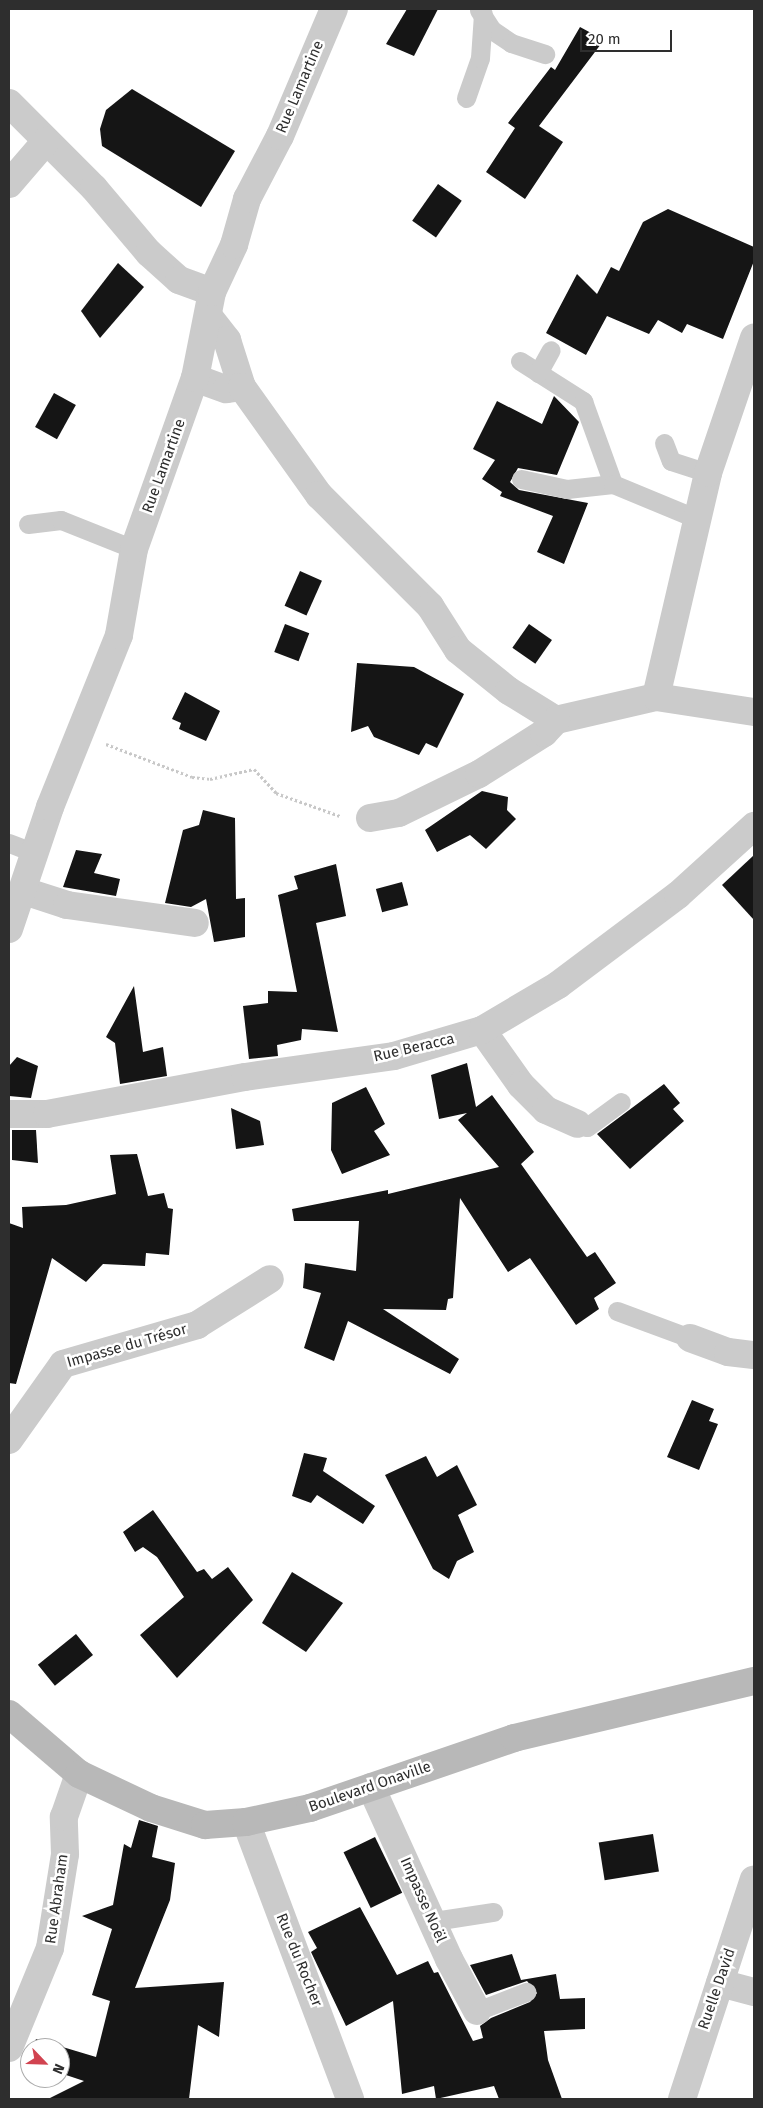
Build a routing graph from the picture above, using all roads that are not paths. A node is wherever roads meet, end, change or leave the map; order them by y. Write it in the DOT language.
graph roads {
  1 [pos="334,9"];
  2 [pos="481,11"];
  3 [pos="545,54"];
  4 [pos="466,98"];
  5 [pos="9,103"];
  6 [pos="46,141"];
  7 [pos="9,184"];
  8 [pos="211,305"];
  9 [pos="754,338"];
  10 [pos="551,350"];
  11 [pos="520,361"];
  12 [pos="538,373"];
  13 [pos="195,378"];
  14 [pos="242,387"];
  15 [pos="664,443"];
  16 [pos="708,473"];
  17 [pos="521,480"];
  18 [pos="613,484"];
  19 [pos="700,520"];
  20 [pos="28,524"];
  21 [pos="134,548"];
  22 [pos="656,697"];
  23 [pos="754,712"];
  24 [pos="556,720"];
  25 [pos="370,818"];
  26 [pos="754,826"];
  27 [pos="9,843"];
  28 [pos="35,853"];
  29 [pos="24,890"];
  30 [pos="195,924"];
  31 [pos="9,929"];
  32 [pos="482,1030"];
  33 [pos="621,1102"];
  34 [pos="9,1114"];
  35 [pos="577,1124"];
  36 [pos="270,1278"];
  37 [pos="617,1311"];
  38 [pos="690,1338"];
  39 [pos="754,1355"];
  40 [pos="9,1440"];
  41 [pos="754,1681"];
  42 [pos="9,1714"];
  43 [pos="79,1774"];
  44 [pos="371,1787"];
  45 [pos="246,1822"];
  46 [pos="754,1879"];
  47 [pos="493,1912"];
  48 [pos="434,1921"];
  49 [pos="720,1983"];
  50 [pos="526,1992"];
  51 [pos="754,1992"];
  52 [pos="477,2011"];
  53 [pos="9,2048"];
  54 [pos="350,2099"];
  55 [pos="682,2099"];
  1 -- 8 [label="street, Rue Lamartine"];
  2 -- 3 [label="lane"];
  2 -- 4 [label="lane"];
  5 -- 6 [label="street"];
  6 -- 7 [label="street"];
  6 -- 8 [label="street"];
  8 -- 13 [label="street, Rue Lamartine"];
  8 -- 14 [label="street"];
  9 -- 16 [label="street"];
  10 -- 12 [label="lane"];
  11 -- 12 [label="lane"];
  12 -- 18 [label="lane"];
  13 -- 14 [label="street"];
  13 -- 21 [label="street, Rue Lamartine"];
  14 -- 24 [label="street"];
  15 -- 16 [label="lane"];
  16 -- 19 [label="street"];
  17 -- 18 [label="lane"];
  18 -- 19 [label="lane"];
  19 -- 22 [label="street"];
  20 -- 21 [label="lane"];
  21 -- 28 [label="street, Rue Lamartine"];
  22 -- 23 [label="street"];
  22 -- 24 [label="street"];
  24 -- 25 [label="street"];
  26 -- 32 [label="street, Rue Beracca"];
  27 -- 28 [label="lane"];
  28 -- 29 [label="street, Rue Lamartine"];
  29 -- 30 [label="street"];
  29 -- 31 [label="street, Rue Lamartine"];
  32 -- 34 [label="street, Rue Beracca"];
  32 -- 35 [label="street"];
  33 -- 35 [label="lane"];
  36 -- 40 [label="street, Impasse du Trésor"];
  37 -- 38 [label="lane"];
  38 -- 39 [label="street"];
  41 -- 44 [label="street, Boulevard Onaville"];
  42 -- 43 [label="street, Boulevard Onaville"];
  43 -- 45 [label="street, Boulevard Onaville"];
  43 -- 53 [label="street, Rue Abraham"];
  44 -- 45 [label="street, Boulevard Onaville"];
  44 -- 48 [label="street, Impasse Noël"];
  45 -- 54 [label="street, Rue du Rocher"];
  46 -- 49 [label="street, Ruelle David"];
  47 -- 48 [label="lane"];
  48 -- 52 [label="street, Impasse Noël"];
  49 -- 51 [label="street"];
  49 -- 55 [label="street, Ruelle David"];
  50 -- 52 [label="lane"];
}
